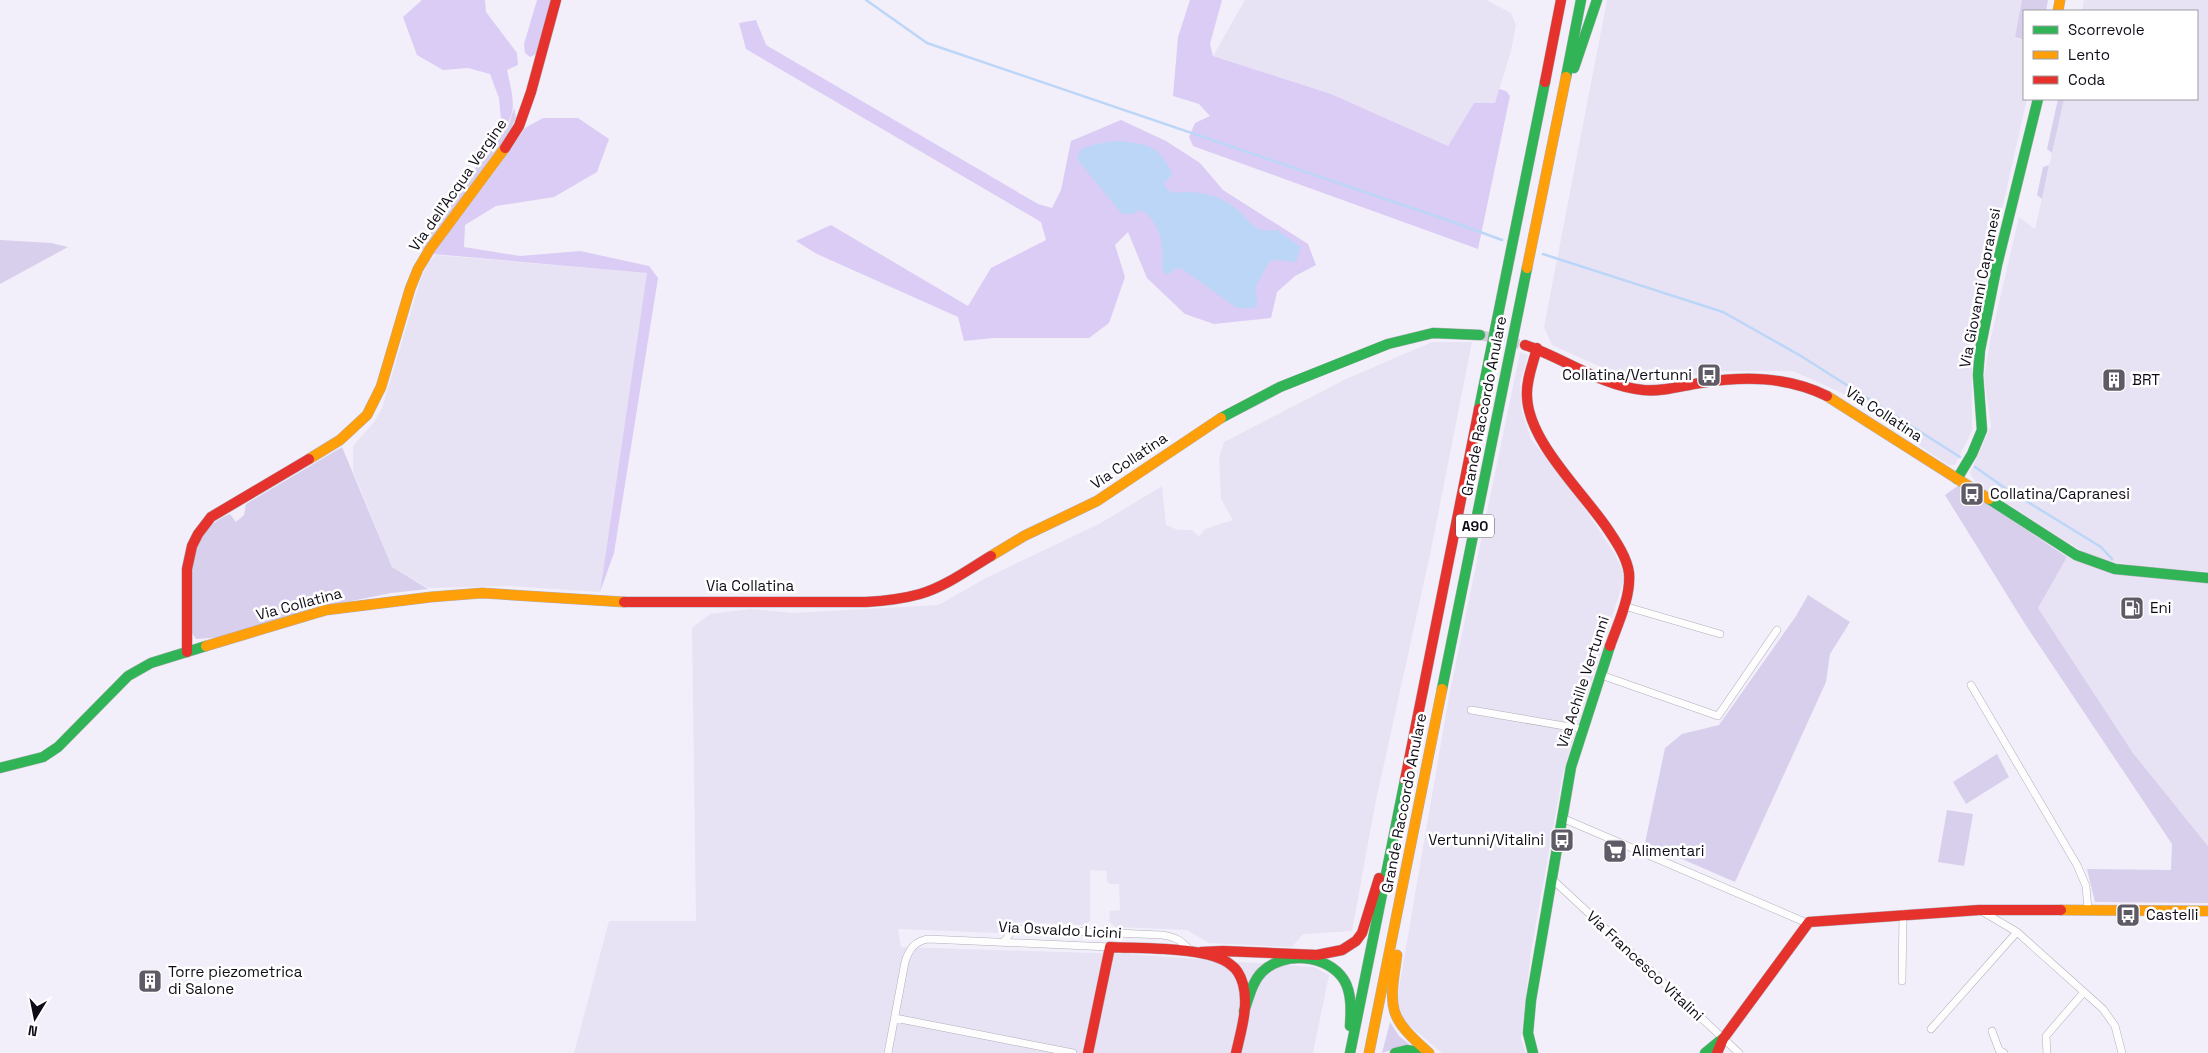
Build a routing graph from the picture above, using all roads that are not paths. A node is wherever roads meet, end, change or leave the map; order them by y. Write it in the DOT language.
graph roads {
  1 [pos="556,0"];
  2 [pos="1561,0"];
  3 [pos="1581,0"];
  4 [pos="1597,0"];
  5 [pos="2038,100"];
  6 [pos="1561,103"];
  7 [pos="1480,335"];
  8 [pos="1526,345"];
  9 [pos="1537,348"];
  10 [pos="1957,479"];
  11 [pos="2208,578"];
  12 [pos="1624,606"];
  13 [pos="1777,630"];
  14 [pos="1720,634"];
  15 [pos="187,652"];
  16 [pos="1601,675"];
  17 [pos="1971,685"];
  18 [pos="1471,710"];
  19 [pos="1582,730"];
  20 [pos="0,768"];
  21 [pos="1562,818"];
  22 [pos="1394,834"];
  23 [pos="1551,878"];
  24 [pos="1403,891"];
  25 [pos="1979,910"];
  26 [pos="2088,910"];
  27 [pos="2208,911"];
  28 [pos="1903,914"];
  29 [pos="1807,923"];
  30 [pos="2017,932"];
  31 [pos="1004,942"];
  32 [pos="1110,947"];
  33 [pos="1196,952"];
  34 [pos="1902,981"];
  35 [pos="2084,992"];
  36 [pos="1244,1011"];
  37 [pos="895,1018"];
  38 [pos="1931,1029"];
  39 [pos="1992,1031"];
  40 [pos="1723,1038"];
  41 [pos="1711,1052"];
  42 [pos="888,1053"];
  43 [pos="1074,1053"];
  44 [pos="1088,1053"];
  45 [pos="1236,1053"];
  46 [pos="1349,1053"];
  47 [pos="1369,1053"];
  48 [pos="1395,1053"];
  49 [pos="1424,1053"];
  50 [pos="1429,1053"];
  51 [pos="1534,1053"];
  52 [pos="1739,1053"];
  53 [pos="2004,1053"];
  54 [pos="2047,1053"];
  55 [pos="2122,1053"];
  1 -- 15 [label="main road, Via dell'Acqua Vergine"];
  2 -- 22 [label="main road, Grande Raccordo Anulare / A90"];
  3 -- 6 [label="main road, Grande Raccordo Anulare / A90"];
  4 -- 6 [label="main road"];
  5 -- 10 [label="main road, Via Giovanni Capranesi"];
  6 -- 24 [label="main road, Grande Raccordo Anulare / A90"];
  7 -- 15 [label="main road, Via Collatina"];
  8 -- 9 [label="main road, Via Collatina"];
  9 -- 10 [label="main road, Via Collatina"];
  9 -- 12 [label="main road, Via Achille Vertunni"];
  10 -- 11 [label="main road, Via Collatina"];
  12 -- 14 [label="street"];
  12 -- 16 [label="main road, Via Achille Vertunni"];
  13 -- 16 [label="street"];
  15 -- 20 [label="main road, Via Collatina"];
  16 -- 19 [label="main road, Via Achille Vertunni"];
  17 -- 26 [label="street"];
  18 -- 19 [label="street"];
  19 -- 21 [label="main road, Via Achille Vertunni"];
  21 -- 23 [label="main road, Via Achille Vertunni"];
  21 -- 29 [label="street"];
  22 -- 33 [label="main road"];
  22 -- 46 [label="main road, Grande Raccordo Anulare / A90"];
  23 -- 40 [label="street, Via Francesco Vitalini"];
  23 -- 51 [label="main road, Via Achille Vertunni"];
  24 -- 47 [label="main road, Grande Raccordo Anulare / A90"];
  24 -- 50 [label="main road"];
  25 -- 26 [label="main road"];
  25 -- 28 [label="main road"];
  25 -- 30 [label="street"];
  26 -- 27 [label="main road"];
  28 -- 29 [label="main road"];
  28 -- 34 [label="street"];
  29 -- 40 [label="main road"];
  30 -- 35 [label="street"];
  30 -- 38 [label="street"];
  31 -- 32 [label="street, Via Osvaldo Licini"];
  31 -- 33 [label="street"];
  31 -- 37 [label="street, Via Osvaldo Licini"];
  32 -- 33 [label="main road, Via Osvaldo Licini"];
  32 -- 44 [label="main road"];
  33 -- 36 [label="main road"];
  35 -- 54 [label="street"];
  35 -- 55 [label="street"];
  36 -- 45 [label="main road"];
  36 -- 46 [label="main road"];
  37 -- 42 [label="street"];
  37 -- 43 [label="street"];
  39 -- 53 [label="street"];
  40 -- 41 [label="main road"];
  40 -- 52 [label="street, Via Francesco Vitalini"];
  48 -- 49 [label="main road"];
}
